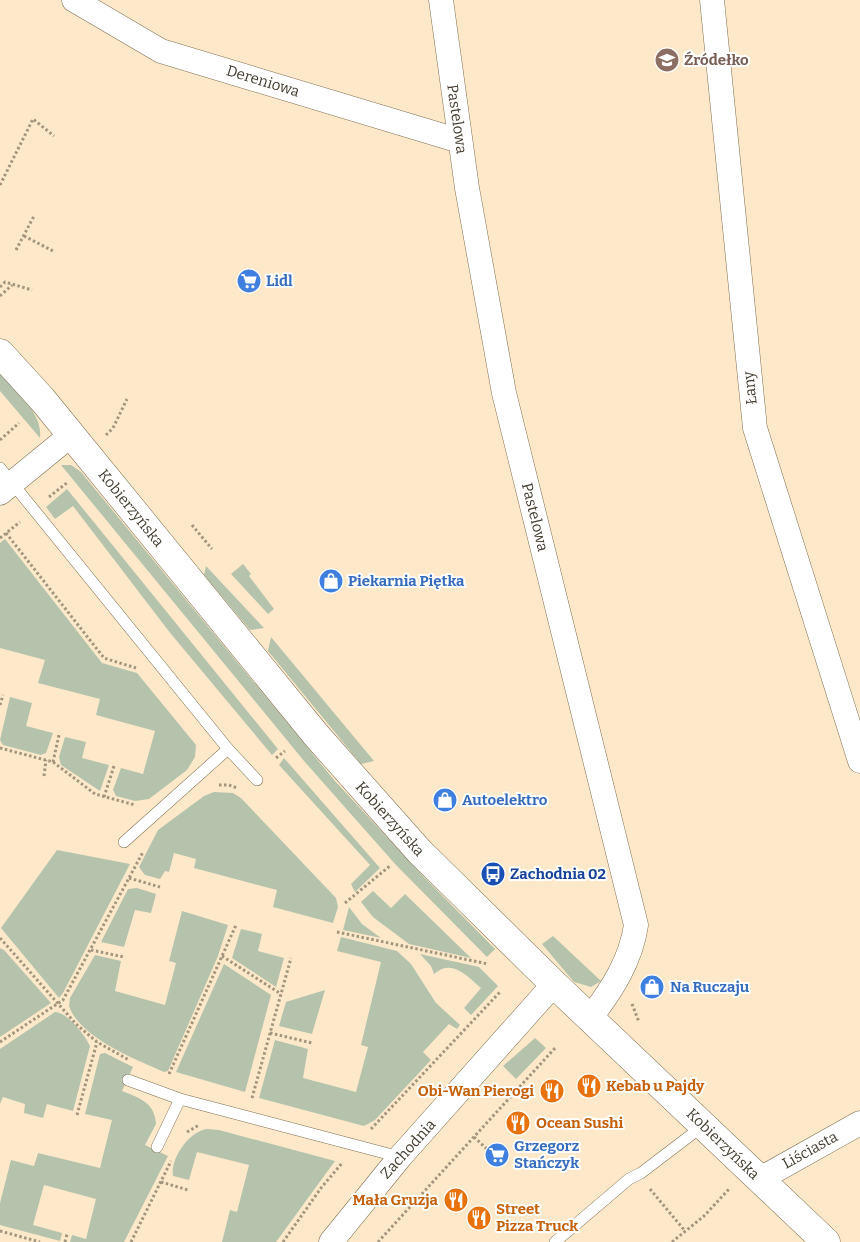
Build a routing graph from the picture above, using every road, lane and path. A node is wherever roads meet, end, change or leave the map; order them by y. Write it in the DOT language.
graph roads {
  1 [pos="74,0"];
  2 [pos="441,0"];
  3 [pos="712,0"];
  4 [pos="54,136"];
  5 [pos="460,141"];
  6 [pos="0,185"];
  7 [pos="34,216"];
  8 [pos="24,236"];
  9 [pos="16,250"];
  10 [pos="53,251"];
  11 [pos="12,285"];
  12 [pos="0,287"];
  13 [pos="32,290"];
  14 [pos="0,296"];
  15 [pos="0,353"];
  16 [pos="127,399"];
  17 [pos="19,423"];
  18 [pos="113,428"];
  19 [pos="71,435"];
  20 [pos="0,440"];
  21 [pos="4,481"];
  22 [pos="192,525"];
  23 [pos="6,534"];
  24 [pos="212,549"];
  25 [pos="139,669"];
  26 [pos="3,694"];
  27 [pos="0,705"];
  28 [pos="59,734"];
  29 [pos="0,748"];
  30 [pos="228,750"];
  31 [pos="285,751"];
  32 [pos="276,758"];
  33 [pos="46,760"];
  34 [pos="860,761"];
  35 [pos="53,762"];
  36 [pos="114,766"];
  37 [pos="44,776"];
  38 [pos="257,780"];
  39 [pos="104,797"];
  40 [pos="141,805"];
  41 [pos="124,842"];
  42 [pos="390,865"];
  43 [pos="160,887"];
  44 [pos="345,903"];
  45 [pos="236,925"];
  46 [pos="337,932"];
  47 [pos="0,938"];
  48 [pos="91,950"];
  49 [pos="222,956"];
  50 [pos="124,957"];
  51 [pos="291,958"];
  52 [pos="488,964"];
  53 [pos="554,984"];
  54 [pos="500,992"];
  55 [pos="281,994"];
  56 [pos="58,1004"];
  57 [pos="590,1018"];
  58 [pos="270,1033"];
  59 [pos="0,1042"];
  60 [pos="97,1042"];
  61 [pos="312,1043"];
  62 [pos="556,1047"];
  63 [pos="135,1063"];
  64 [pos="168,1077"];
  65 [pos="128,1080"];
  66 [pos="180,1099"];
  67 [pos="251,1100"];
  68 [pos="77,1115"];
  69 [pos="860,1123"];
  70 [pos="208,1124"];
  71 [pos="704,1125"];
  72 [pos="184,1135"];
  73 [pos="474,1137"];
  74 [pos="357,1145"];
  75 [pos="157,1147"];
  76 [pos="487,1149"];
  77 [pos="336,1157"];
  78 [pos="400,1157"];
  79 [pos="172,1158"];
  80 [pos="760,1179"];
  81 [pos="161,1182"];
  82 [pos="648,1186"];
  83 [pos="731,1187"];
  84 [pos="188,1190"];
  85 [pos="0,1231"];
  86 [pos="685,1231"];
  87 [pos="67,1234"];
  88 [pos="342,1237"];
  89 [pos="40,1242"];
  90 [pos="65,1242"];
  91 [pos="131,1242"];
  92 [pos="283,1242"];
  93 [pos="378,1242"];
  94 [pos="555,1242"];
  95 [pos="672,1242"];
  96 [pos="826,1242"];
  1 -- 5 [label="street, Dereniowa"];
  2 -- 5 [label="street, Pastelowa"];
  3 -- 34 [label="street, Łany"];
  4 -- 6 [label="path"];
  5 -- 57 [label="street, Pastelowa"];
  7 -- 8 [label="path"];
  8 -- 9 [label="path"];
  8 -- 10 [label="path"];
  11 -- 12 [label="path"];
  11 -- 13 [label="path"];
  11 -- 14 [label="path"];
  15 -- 19 [label="street, Kobierzyńska"];
  16 -- 18 [label="path"];
  17 -- 20 [label="path"];
  19 -- 21 [label="street"];
  19 -- 53 [label="street, Kobierzyńska"];
  21 -- 30 [label="lane"];
  22 -- 24 [label="path"];
  23 -- 25 [label="path"];
  26 -- 27 [label="path"];
  28 -- 35 [label="path"];
  29 -- 33 [label="path"];
  30 -- 38 [label="lane"];
  30 -- 41 [label="lane"];
  31 -- 32 [label="path"];
  33 -- 35 [label="path"];
  33 -- 37 [label="path"];
  35 -- 39 [label="path"];
  36 -- 39 [label="path"];
  39 -- 40 [label="path"];
  42 -- 44 [label="path"];
  43 -- 48 [label="path"];
  45 -- 49 [label="path"];
  46 -- 52 [label="path"];
  47 -- 56 [label="path"];
  48 -- 50 [label="path"];
  48 -- 56 [label="path"];
  49 -- 55 [label="path"];
  49 -- 64 [label="path"];
  51 -- 55 [label="path"];
  53 -- 57 [label="street, Kobierzyńska"];
  53 -- 78 [label="street, Zachodnia"];
  54 -- 74 [label="path"];
  55 -- 58 [label="path"];
  56 -- 59 [label="path"];
  56 -- 60 [label="path"];
  57 -- 71 [label="street, Kobierzyńska"];
  58 -- 61 [label="path"];
  58 -- 67 [label="path"];
  60 -- 63 [label="path"];
  60 -- 68 [label="path"];
  62 -- 73 [label="path"];
  65 -- 66 [label="lane"];
  66 -- 74 [label="lane"];
  66 -- 75 [label="lane"];
  69 -- 80 [label="street, Liściasta"];
  70 -- 72 [label="path"];
  71 -- 80 [label="street, Kobierzyńska"];
  71 -- 94 [label="lane"];
  73 -- 76 [label="path"];
  73 -- 93 [label="path"];
  74 -- 78 [label="lane"];
  77 -- 92 [label="path"];
  78 -- 88 [label="street, Zachodnia"];
  79 -- 81 [label="path"];
  80 -- 96 [label="street, Kobierzyńska"];
  81 -- 84 [label="path"];
  81 -- 91 [label="path"];
  82 -- 86 [label="path"];
  83 -- 86 [label="path"];
  85 -- 89 [label="path"];
  86 -- 95 [label="path"];
  87 -- 90 [label="path"];
}
